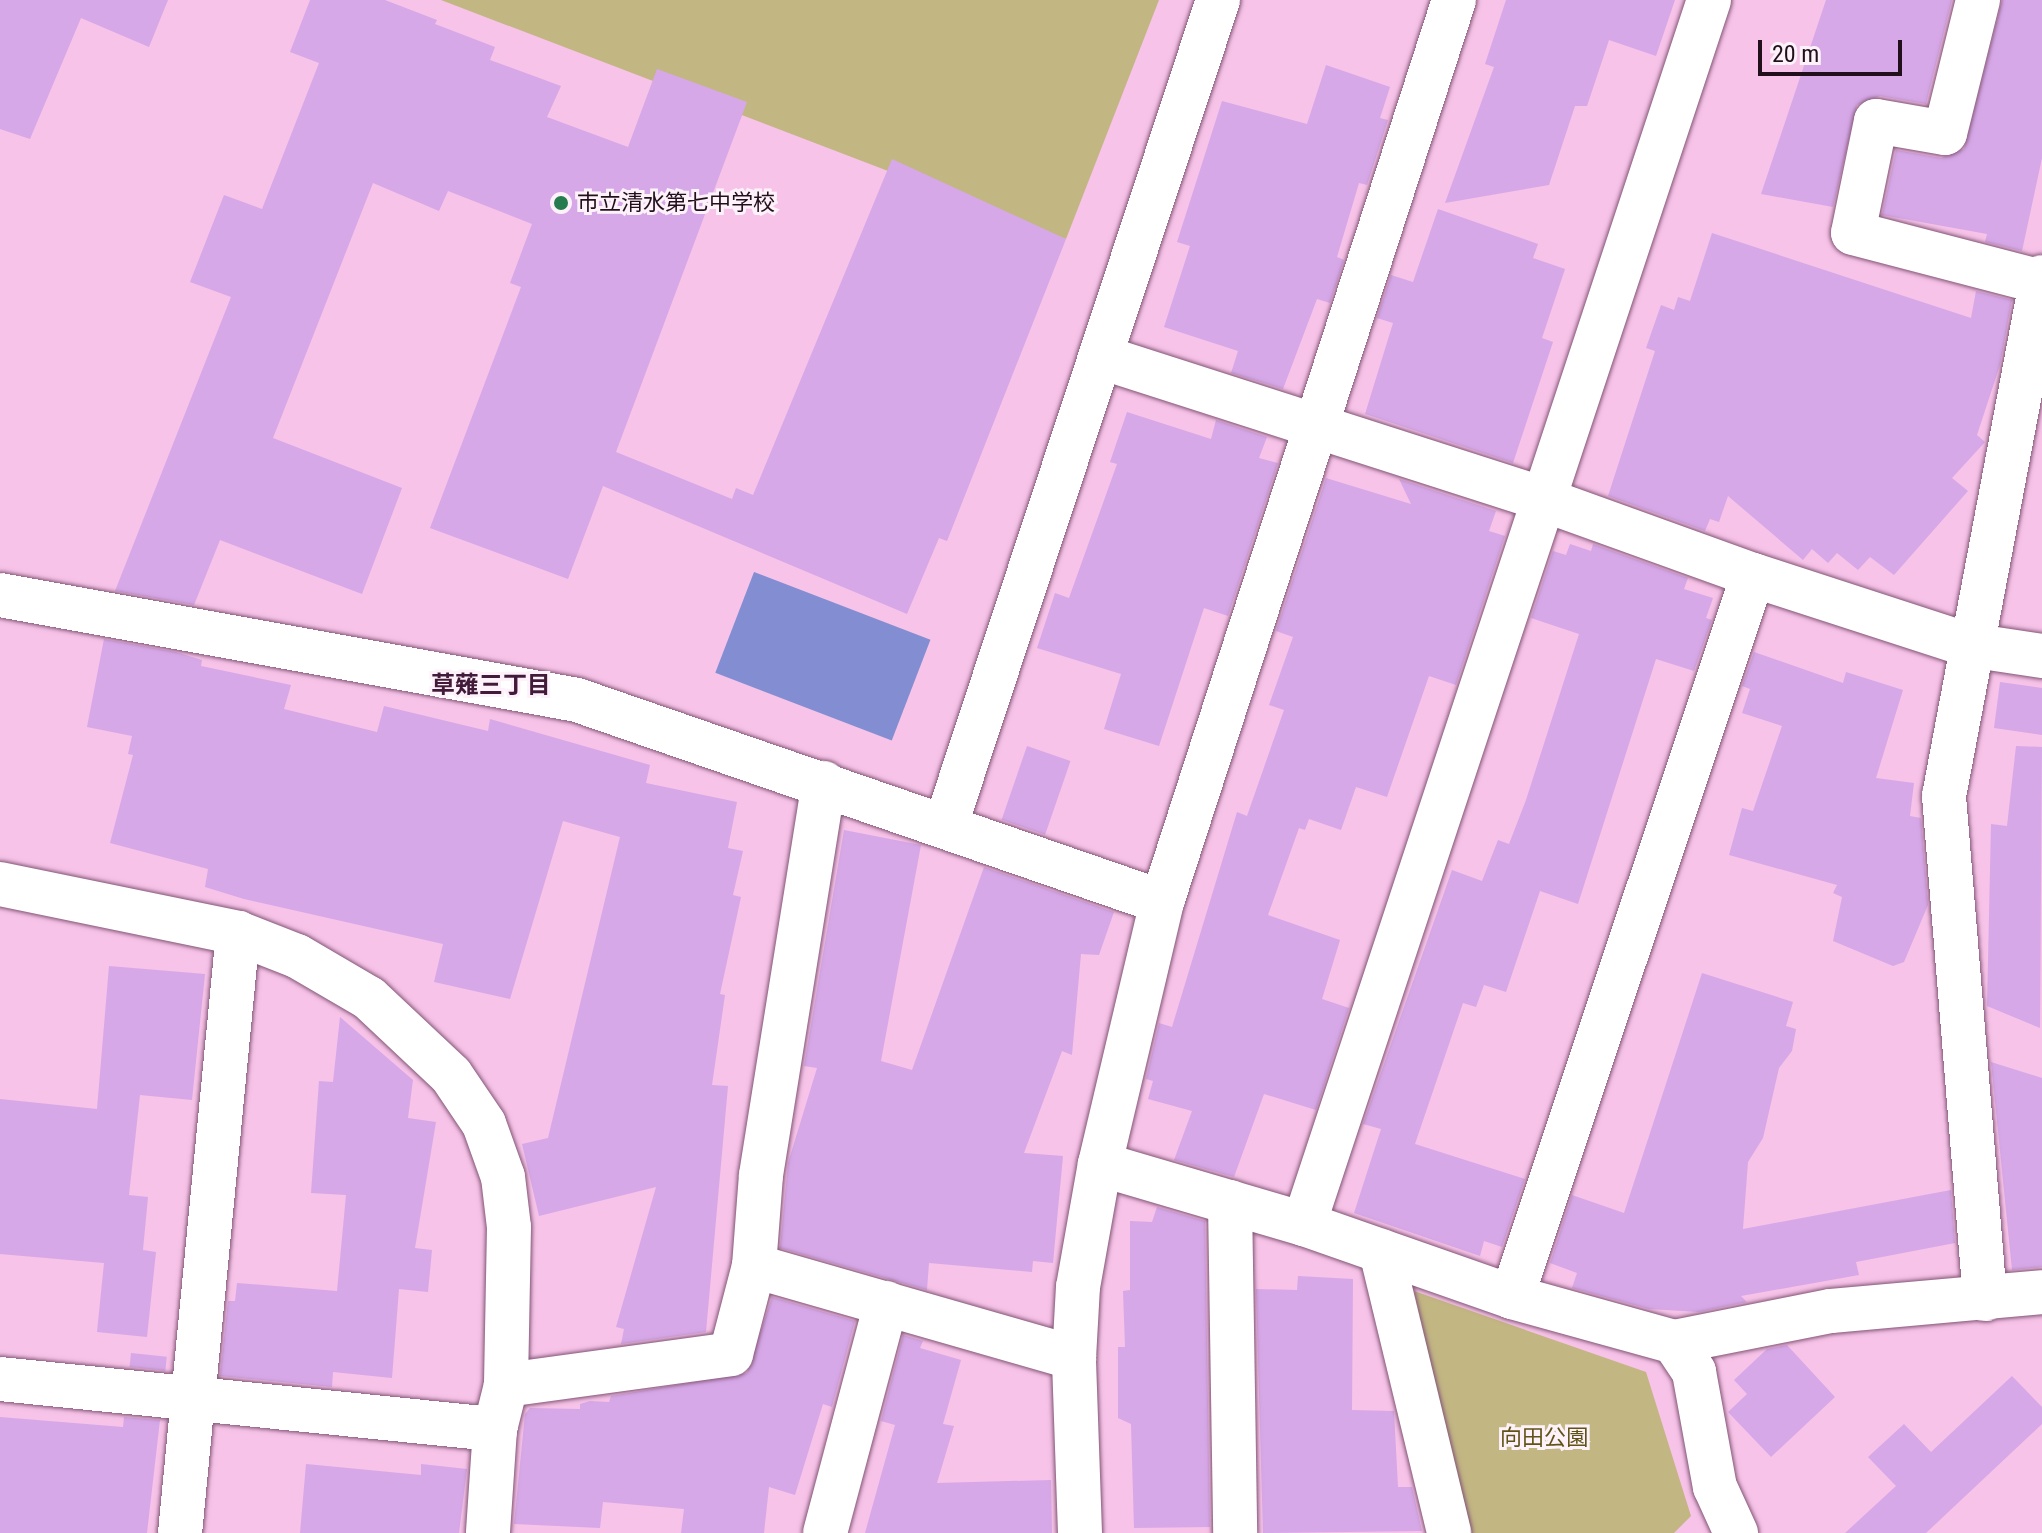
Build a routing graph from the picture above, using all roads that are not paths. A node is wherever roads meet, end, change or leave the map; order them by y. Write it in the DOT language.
graph roads {
  1 [pos="1218,0"];
  2 [pos="1454,0"];
  3 [pos="1709,0"];
  4 [pos="1978,0"];
  5 [pos="2042,280"];
  6 [pos="1101,357"];
  7 [pos="1316,425"];
  8 [pos="1542,499"];
  9 [pos="1753,575"];
  10 [pos="0,595"];
  11 [pos="1969,645"];
  12 [pos="2042,656"];
  13 [pos="824,783"];
  14 [pos="946,824"];
  15 [pos="0,884"];
  16 [pos="1162,902"];
  17 [pos="238,933"];
  18 [pos="1100,1164"];
  19 [pos="1230,1202"];
  20 [pos="1304,1224"];
  21 [pos="1381,1251"];
  22 [pos="754,1266"];
  23 [pos="2042,1292"];
  24 [pos="1512,1297"];
  25 [pos="1985,1299"];
  26 [pos="886,1303"];
  27 [pos="1674,1342"];
  28 [pos="1074,1358"];
  29 [pos="0,1379"];
  30 [pos="506,1385"];
  31 [pos="194,1399"];
  32 [pos="495,1429"];
  33 [pos="180,1533"];
  34 [pos="488,1533"];
  35 [pos="825,1533"];
  36 [pos="1080,1533"];
  37 [pos="1235,1533"];
  38 [pos="1449,1533"];
  39 [pos="1736,1533"];
  1 -- 6 [label="street"];
  2 -- 7 [label="street"];
  3 -- 8 [label="street"];
  4 -- 5 [label="street"];
  5 -- 11 [label="street"];
  6 -- 7 [label="street"];
  6 -- 14 [label="street"];
  7 -- 8 [label="street"];
  7 -- 16 [label="street"];
  8 -- 9 [label="street"];
  8 -- 20 [label="street"];
  9 -- 11 [label="street"];
  9 -- 24 [label="street"];
  10 -- 13 [label="street"];
  11 -- 12 [label="street"];
  11 -- 25 [label="street"];
  13 -- 14 [label="street"];
  13 -- 22 [label="street"];
  14 -- 16 [label="street"];
  15 -- 17 [label="street"];
  16 -- 18 [label="street"];
  17 -- 30 [label="street"];
  17 -- 31 [label="street"];
  18 -- 19 [label="street"];
  18 -- 28 [label="street"];
  19 -- 20 [label="street"];
  19 -- 37 [label="street"];
  20 -- 21 [label="street"];
  21 -- 24 [label="street"];
  21 -- 38 [label="street"];
  22 -- 26 [label="street"];
  22 -- 30 [label="street"];
  23 -- 25 [label="street"];
  24 -- 27 [label="street"];
  25 -- 27 [label="street"];
  26 -- 28 [label="street"];
  26 -- 35 [label="street"];
  27 -- 39 [label="street"];
  28 -- 36 [label="street"];
  29 -- 31 [label="street"];
  30 -- 32 [label="street"];
  31 -- 32 [label="street"];
  31 -- 33 [label="street"];
  32 -- 34 [label="street"];
}
